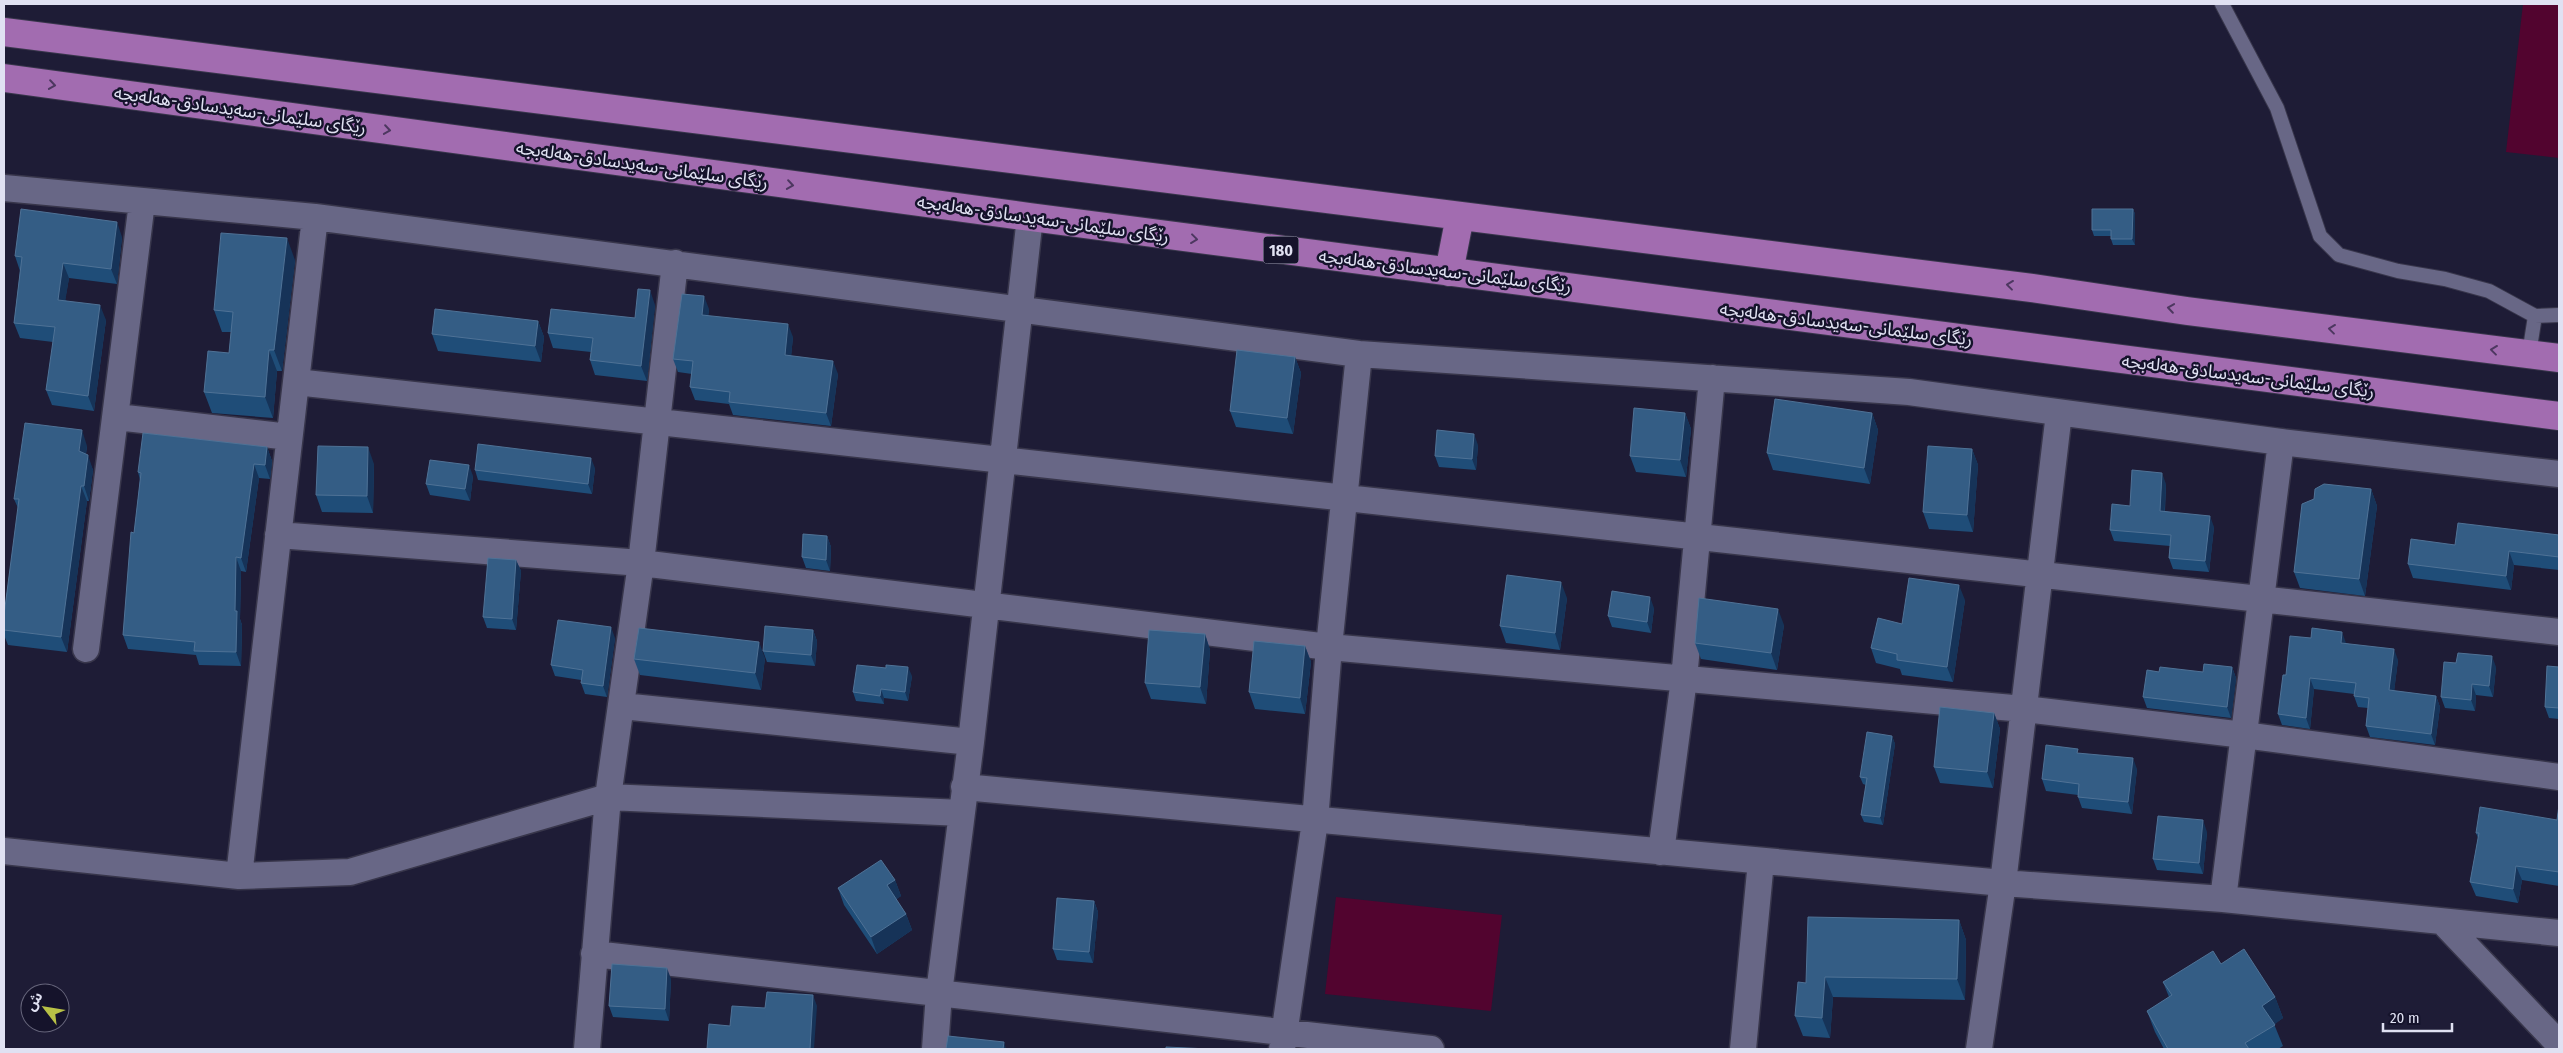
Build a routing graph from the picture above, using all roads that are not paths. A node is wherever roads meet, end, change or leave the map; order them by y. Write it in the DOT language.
graph roads {
  1 [pos="2222,4"];
  2 [pos="4,32"];
  3 [pos="4,78"];
  4 [pos="4,188"];
  5 [pos="142,202"];
  6 [pos="1460,216"];
  7 [pos="314,217"];
  8 [pos="1030,217"];
  9 [pos="674,263"];
  10 [pos="1449,272"];
  11 [pos="1020,309"];
  12 [pos="2559,315"];
  13 [pos="2535,316"];
  14 [pos="1359,354"];
  15 [pos="2528,354"];
  16 [pos="2559,358"];
  17 [pos="1712,378"];
  18 [pos="296,382"];
  19 [pos="2059,413"];
  20 [pos="2559,416"];
  21 [pos="116,417"];
  22 [pos="658,422"];
  23 [pos="290,437"];
  24 [pos="2281,442"];
  25 [pos="1001,460"];
  26 [pos="2559,474"];
  27 [pos="1344,498"];
  28 [pos="278,535"];
  29 [pos="1696,537"];
  30 [pos="641,563"];
  31 [pos="2040,575"];
  32 [pos="2261,598"];
  33 [pos="986,605"];
  34 [pos="2559,632"];
  35 [pos="1329,647"];
  36 [pos="86,649"];
  37 [pos="1684,679"];
  38 [pos="622,706"];
  39 [pos="2024,709"];
  40 [pos="2244,735"];
  41 [pos="971,742"];
  42 [pos="2559,777"];
  43 [pos="964,787"];
  44 [pos="608,797"];
  45 [pos="962,813"];
  46 [pos="1315,821"];
  47 [pos="4,851"];
  48 [pos="1661,852"];
  49 [pos="1761,861"];
  50 [pos="239,876"];
  51 [pos="2003,883"];
  52 [pos="2223,899"];
  53 [pos="2444,923"];
  54 [pos="2559,933"];
  55 [pos="594,954"];
  56 [pos="939,993"];
  57 [pos="1282,1041"];
  58 [pos="2559,1044"];
  59 [pos="587,1049"];
  60 [pos="935,1049"];
  61 [pos="1431,1049"];
  62 [pos="1743,1049"];
  63 [pos="1979,1049"];
  1 -- 13 [label="lane"];
  2 -- 6 [label="highway"];
  3 -- 8 [label="highway, رێگای سلێمانی-سەیدسادق-هەلەبجە / 180, one-way"];
  4 -- 5 [label="street"];
  5 -- 7 [label="street"];
  5 -- 21 [label="street"];
  6 -- 10 [label="highway"];
  15 -- 6 [label="highway, one-way"];
  7 -- 9 [label="street"];
  7 -- 18 [label="street"];
  8 -- 10 [label="highway, رێگای سلێمانی-سەیدسادق-هەلەبجە / 180, one-way"];
  8 -- 11 [label="street"];
  9 -- 11 [label="street"];
  9 -- 22 [label="street"];
  10 -- 20 [label="highway, رێگای سلێمانی-سەیدسادق-هەلەبجە / 180"];
  11 -- 14 [label="street"];
  11 -- 25 [label="street"];
  12 -- 13 [label="lane"];
  13 -- 15 [label="lane"];
  14 -- 17 [label="street"];
  14 -- 27 [label="street"];
  15 -- 16 [label="highway"];
  17 -- 19 [label="street"];
  17 -- 29 [label="street"];
  18 -- 22 [label="street"];
  18 -- 23 [label="street"];
  19 -- 24 [label="street"];
  19 -- 31 [label="street"];
  21 -- 23 [label="street"];
  21 -- 36 [label="street"];
  22 -- 25 [label="street"];
  22 -- 30 [label="street"];
  23 -- 28 [label="street"];
  24 -- 26 [label="street"];
  24 -- 32 [label="street"];
  25 -- 27 [label="street"];
  25 -- 33 [label="street"];
  27 -- 29 [label="street"];
  27 -- 35 [label="street"];
  28 -- 30 [label="street"];
  28 -- 50 [label="street"];
  29 -- 31 [label="street"];
  29 -- 37 [label="street"];
  30 -- 33 [label="street"];
  30 -- 38 [label="street"];
  31 -- 32 [label="street"];
  31 -- 39 [label="street"];
  32 -- 34 [label="street"];
  32 -- 40 [label="street"];
  33 -- 35 [label="street"];
  33 -- 41 [label="street"];
  35 -- 37 [label="street"];
  35 -- 46 [label="street"];
  37 -- 39 [label="street"];
  37 -- 48 [label="street"];
  38 -- 41 [label="street"];
  38 -- 44 [label="street"];
  39 -- 40 [label="street"];
  39 -- 51 [label="street"];
  40 -- 42 [label="street"];
  40 -- 52 [label="street"];
  41 -- 43 [label="street"];
  43 -- 45 [label="street"];
  43 -- 46 [label="street"];
  44 -- 45 [label="street"];
  44 -- 50 [label="street"];
  44 -- 55 [label="street"];
  45 -- 56 [label="street"];
  46 -- 48 [label="street"];
  46 -- 57 [label="street"];
  47 -- 50 [label="street"];
  48 -- 49 [label="street"];
  49 -- 51 [label="street"];
  49 -- 62 [label="street"];
  51 -- 52 [label="street"];
  51 -- 63 [label="street"];
  52 -- 53 [label="street"];
  53 -- 54 [label="street"];
  53 -- 58 [label="street"];
  55 -- 56 [label="street"];
  55 -- 59 [label="street"];
  56 -- 57 [label="street"];
  56 -- 60 [label="street"];
  57 -- 61 [label="street"];
}
